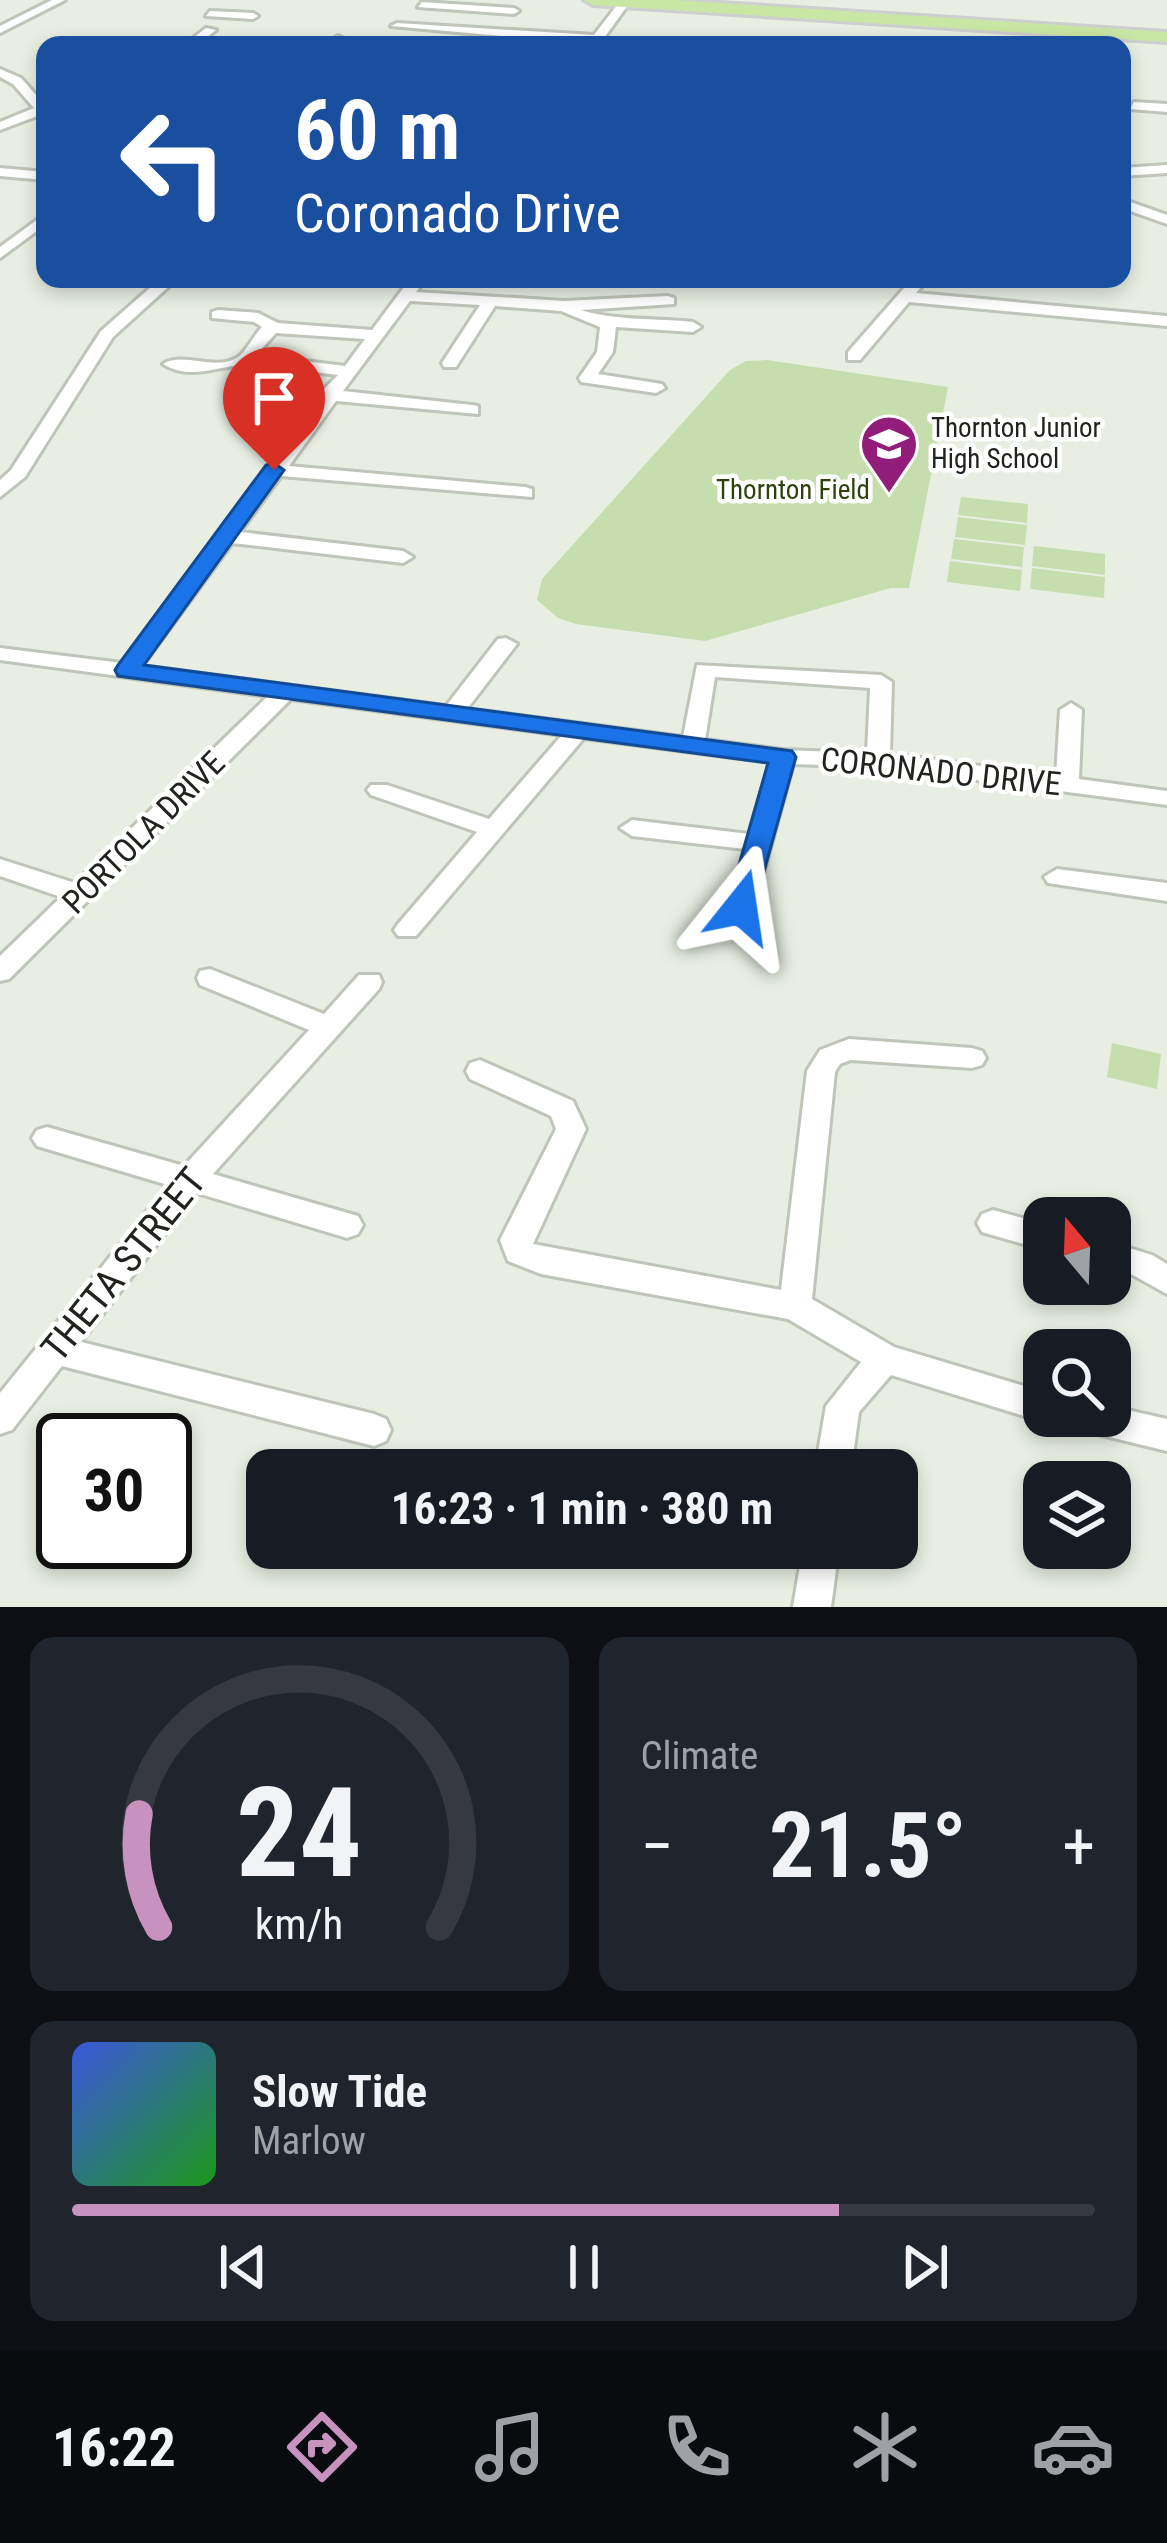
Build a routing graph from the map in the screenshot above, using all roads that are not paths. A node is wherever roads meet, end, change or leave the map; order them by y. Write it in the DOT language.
graph roads {
  1 [pos="60,0"];
  2 [pos="260,0"];
  3 [pos="593,0"];
  4 [pos="701,0"];
  5 [pos="625,2"];
  6 [pos="470,4"];
  7 [pos="422,5"];
  8 [pos="514,11"];
  9 [pos="209,14"];
  10 [pos="233,15"];
  11 [pos="253,16"];
  12 [pos="397,26"];
  13 [pos="444,29"];
  14 [pos="0,30"];
  15 [pos="210,30"];
  16 [pos="1167,34"];
  17 [pos="202,36"];
  18 [pos="503,36"];
  19 [pos="600,36"];
  20 [pos="0,73"];
  21 [pos="36,101"];
  22 [pos="1134,106"];
  23 [pos="1167,108"];
  24 [pos="36,114"];
  25 [pos="0,126"];
  26 [pos="1167,169"];
  27 [pos="1131,171"];
  28 [pos="0,172"];
  29 [pos="36,175"];
  30 [pos="1131,206"];
  31 [pos="1167,220"];
  32 [pos="36,225"];
  33 [pos="0,254"];
  34 [pos="160,288"];
  35 [pos="411,288"];
  36 [pos="914,288"];
  37 [pos="405,296"];
  38 [pos="907,297"];
  39 [pos="668,301"];
  40 [pos="489,304"];
  41 [pos="564,306"];
  42 [pos="218,315"];
  43 [pos="1167,319"];
  44 [pos="608,324"];
  45 [pos="693,327"];
  46 [pos="274,328"];
  47 [pos="373,335"];
  48 [pos="854,356"];
  49 [pos="248,359"];
  50 [pos="450,363"];
  51 [pos="171,364"];
  52 [pos="346,370"];
  53 [pos="656,388"];
  54 [pos="328,394"];
  55 [pos="472,410"];
  56 [pos="274,470"];
  57 [pos="0,491"];
  58 [pos="525,493"];
  59 [pos="224,536"];
  60 [pos="403,557"];
  61 [pos="506,644"];
  62 [pos="0,654"];
  63 [pos="127,670"];
  64 [pos="285,692"];
  65 [pos="1071,710"];
  66 [pos="450,715"];
  67 [pos="578,730"];
  68 [pos="693,744"];
  69 [pos="783,757"];
  70 [pos="878,760"];
  71 [pos="1067,782"];
  72 [pos="379,790"];
  73 [pos="1167,799"];
  74 [pos="491,827"];
  75 [pos="632,828"];
  76 [pos="758,843"];
  77 [pos="0,867"];
  78 [pos="1057,877"];
  79 [pos="1167,892"];
  80 [pos="80,894"];
  81 [pos="741,907"];
  82 [pos="406,930"];
  83 [pos="0,972"];
  84 [pos="210,978"];
  85 [pos="368,982"];
  86 [pos="330,1028"];
  87 [pos="972,1058"];
  88 [pos="480,1072"];
  89 [pos="47,1138"];
  90 [pos="190,1180"];
  91 [pos="993,1222"];
  92 [pos="346,1225"];
  93 [pos="1023,1231"];
  94 [pos="1131,1261"];
  95 [pos="1167,1281"];
  96 [pos="795,1306"];
  97 [pos="56,1350"];
  98 [pos="885,1359"];
  99 [pos="1023,1400"];
  100 [pos="0,1419"];
  101 [pos="1131,1427"];
  102 [pos="374,1430"];
  103 [pos="1167,1435"];
  104 [pos="836,1449"];
  105 [pos="818,1569"];
  106 [pos="812,1607"];
  1 -- 14 [label="street"];
  2 -- 10 [label="street"];
  3 -- 5 [label="main road"];
  4 -- 16 [label="main road"];
  5 -- 16 [label="main road"];
  5 -- 19 [label="street"];
  6 -- 7 [label="street"];
  6 -- 8 [label="street"];
  6 -- 13 [label="street"];
  9 -- 10 [label="street"];
  10 -- 11 [label="street"];
  12 -- 13 [label="street"];
  13 -- 18 [label="street"];
  15 -- 17 [label="street"];
  20 -- 21 [label="street"];
  22 -- 23 [label="street"];
  24 -- 25 [label="street"];
  26 -- 27 [label="street"];
  28 -- 29 [label="street"];
  30 -- 31 [label="street"];
  32 -- 33 [label="street"];
  34 -- 57 [label="street"];
  35 -- 37 [label="street"];
  36 -- 38 [label="street"];
  37 -- 40 [label="street"];
  37 -- 47 [label="street"];
  38 -- 43 [label="street"];
  38 -- 48 [label="street"];
  39 -- 41 [label="street"];
  40 -- 41 [label="street"];
  40 -- 50 [label="street"];
  41 -- 44 [label="street"];
  42 -- 46 [label="street"];
  44 -- 45 [label="street"];
  44 -- 53 [label="street"];
  46 -- 47 [label="street"];
  46 -- 49 [label="street"];
  47 -- 52 [label="street"];
  49 -- 51 [label="street"];
  49 -- 52 [label="street"];
  52 -- 54 [label="street"];
  54 -- 55 [label="street"];
  54 -- 56 [label="street"];
  56 -- 58 [label="street"];
  56 -- 59 [label="street"];
  59 -- 60 [label="street"];
  59 -- 63 [label="street"];
  61 -- 66 [label="street"];
  62 -- 63 [label="street, CORONADO DRIVE"];
  63 -- 64 [label="street, CORONADO DRIVE"];
  64 -- 66 [label="street, CORONADO DRIVE"];
  64 -- 80 [label="street, PORTOLA DRIVE"];
  65 -- 71 [label="street"];
  66 -- 67 [label="street, CORONADO DRIVE"];
  67 -- 68 [label="street, CORONADO DRIVE"];
  67 -- 74 [label="street"];
  68 -- 69 [label="street, CORONADO DRIVE"];
  68 -- 70 [label="street"];
  69 -- 70 [label="street, CORONADO DRIVE"];
  69 -- 76 [label="street"];
  70 -- 71 [label="street, CORONADO DRIVE"];
  71 -- 73 [label="street, CORONADO DRIVE"];
  72 -- 74 [label="street"];
  74 -- 82 [label="street"];
  75 -- 76 [label="street"];
  76 -- 81 [label="street"];
  77 -- 80 [label="street"];
  78 -- 79 [label="street"];
  80 -- 83 [label="street, PORTOLA DRIVE"];
  84 -- 86 [label="street"];
  85 -- 86 [label="street, THETA STREET"];
  86 -- 90 [label="street, THETA STREET"];
  87 -- 96 [label="street"];
  88 -- 96 [label="street"];
  89 -- 90 [label="street"];
  90 -- 92 [label="street"];
  90 -- 97 [label="street, THETA STREET"];
  91 -- 93 [label="street"];
  94 -- 95 [label="street"];
  96 -- 98 [label="street"];
  97 -- 100 [label="street, THETA STREET"];
  97 -- 102 [label="street"];
  98 -- 99 [label="street"];
  98 -- 104 [label="street"];
  101 -- 103 [label="street"];
  105 -- 106 [label="street"];
}
